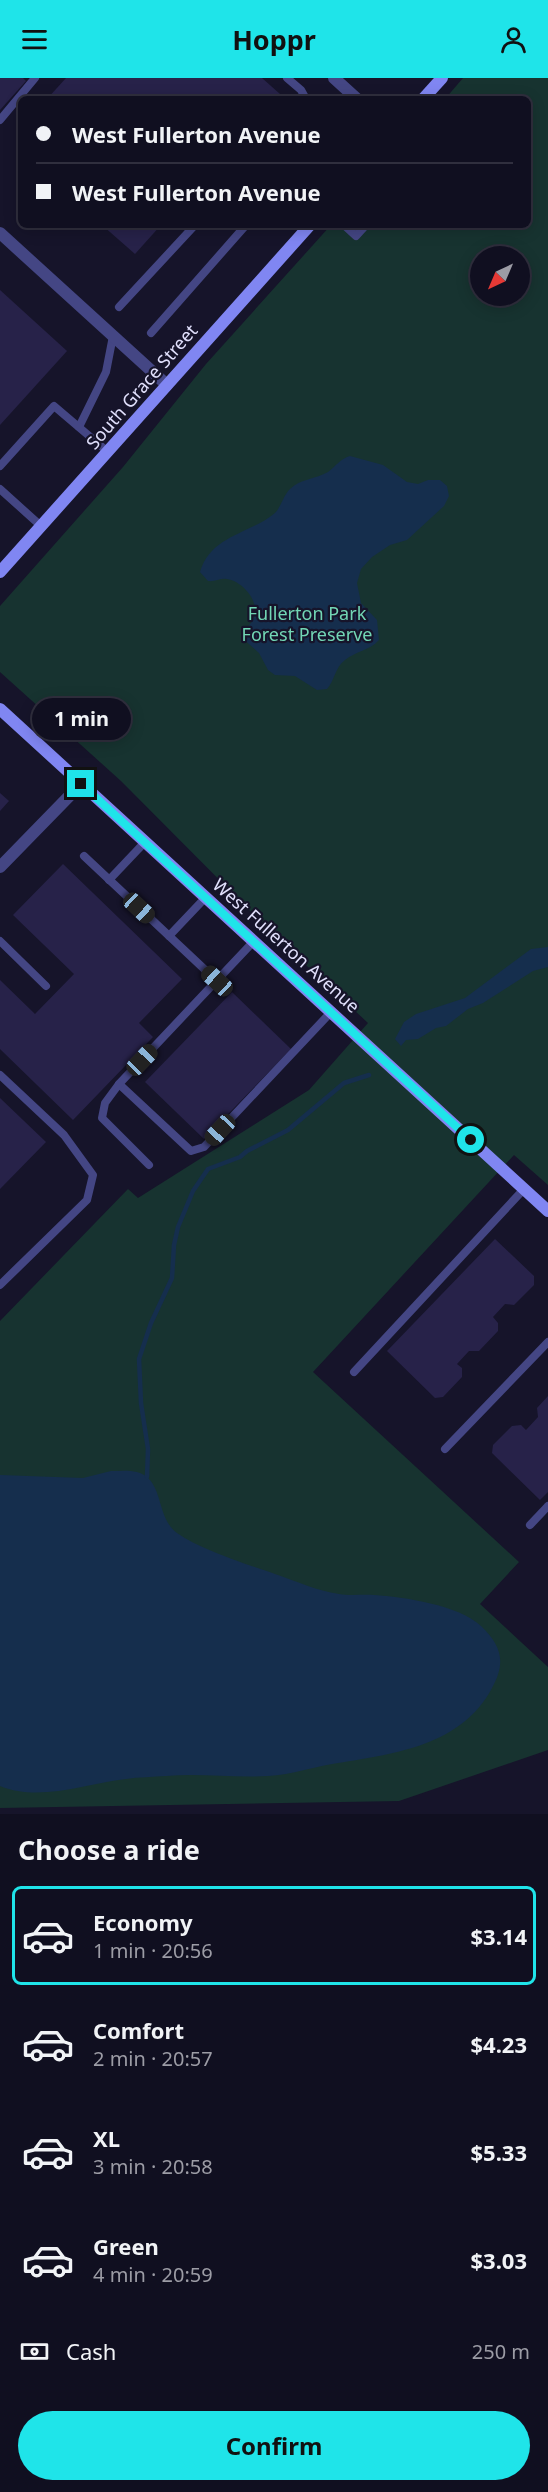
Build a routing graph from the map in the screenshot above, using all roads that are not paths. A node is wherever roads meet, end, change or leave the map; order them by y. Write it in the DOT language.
graph roads {
  1 [pos="35,78"];
  2 [pos="287,78"];
  3 [pos="442,78"];
  4 [pos="340,80"];
  5 [pos="20,96"];
  6 [pos="304,96"];
  7 [pos="354,96"];
  8 [pos="426,96"];
  9 [pos="18,98"];
  10 [pos="0,120"];
  11 [pos="192,228"];
  12 [pos="243,228"];
  13 [pos="307,228"];
  14 [pos="347,228"];
  15 [pos="363,228"];
  16 [pos="0,233"];
  17 [pos="119,307"];
  18 [pos="151,333"];
  19 [pos="113,336"];
  20 [pos="167,385"];
  21 [pos="79,427"];
  22 [pos="108,452"];
  23 [pos="0,466"];
  24 [pos="0,489"];
  25 [pos="41,526"];
  26 [pos="0,572"];
  27 [pos="0,709"];
  28 [pos="81,784"];
  29 [pos="145,842"];
  30 [pos="84,856"];
  31 [pos="0,867"];
  32 [pos="109,880"];
  33 [pos="206,897"];
  34 [pos="169,936"];
  35 [pos="0,940"];
  36 [pos="254,942"];
  37 [pos="217,981"];
  38 [pos="46,986"];
  39 [pos="332,1011"];
  40 [pos="0,1074"];
  41 [pos="119,1084"];
  42 [pos="149,1165"];
  43 [pos="524,1189"];
  44 [pos="548,1211"];
  45 [pos="1,1281"];
  46 [pos="548,1342"];
  47 [pos="354,1372"];
  48 [pos="445,1449"];
  49 [pos="548,1506"];
  50 [pos="530,1525"];
  1 -- 5 [label="lane"];
  2 -- 6 [label="lane"];
  3 -- 8 [label="street"];
  4 -- 7 [label="street"];
  9 -- 10 [label="lane"];
  11 -- 17 [label="lane"];
  12 -- 18 [label="lane"];
  13 -- 20 [label="street, South Grace Street"];
  14 -- 15 [label="lane"];
  16 -- 19 [label="street"];
  19 -- 20 [label="street"];
  19 -- 21 [label="lane"];
  20 -- 22 [label="street, South Grace Street"];
  21 -- 22 [label="lane"];
  21 -- 23 [label="lane"];
  22 -- 25 [label="street, South Grace Street"];
  24 -- 25 [label="lane"];
  25 -- 26 [label="street, South Grace Street"];
  27 -- 28 [label="street, West Fullerton Avenue"];
  28 -- 29 [label="street, West Fullerton Avenue"];
  28 -- 31 [label="street"];
  29 -- 32 [label="lane"];
  29 -- 33 [label="street, West Fullerton Avenue"];
  30 -- 32 [label="lane"];
  32 -- 34 [label="lane"];
  33 -- 34 [label="lane"];
  33 -- 36 [label="street, West Fullerton Avenue"];
  34 -- 37 [label="lane"];
  35 -- 38 [label="lane"];
  36 -- 37 [label="lane"];
  36 -- 39 [label="street, West Fullerton Avenue"];
  37 -- 41 [label="lane"];
  39 -- 41 [label="lane"];
  39 -- 43 [label="street, West Fullerton Avenue"];
  40 -- 45 [label="lane"];
  41 -- 42 [label="lane"];
  43 -- 44 [label="street, West Fullerton Avenue"];
  43 -- 47 [label="lane"];
  46 -- 48 [label="lane"];
  49 -- 50 [label="lane"];
}
